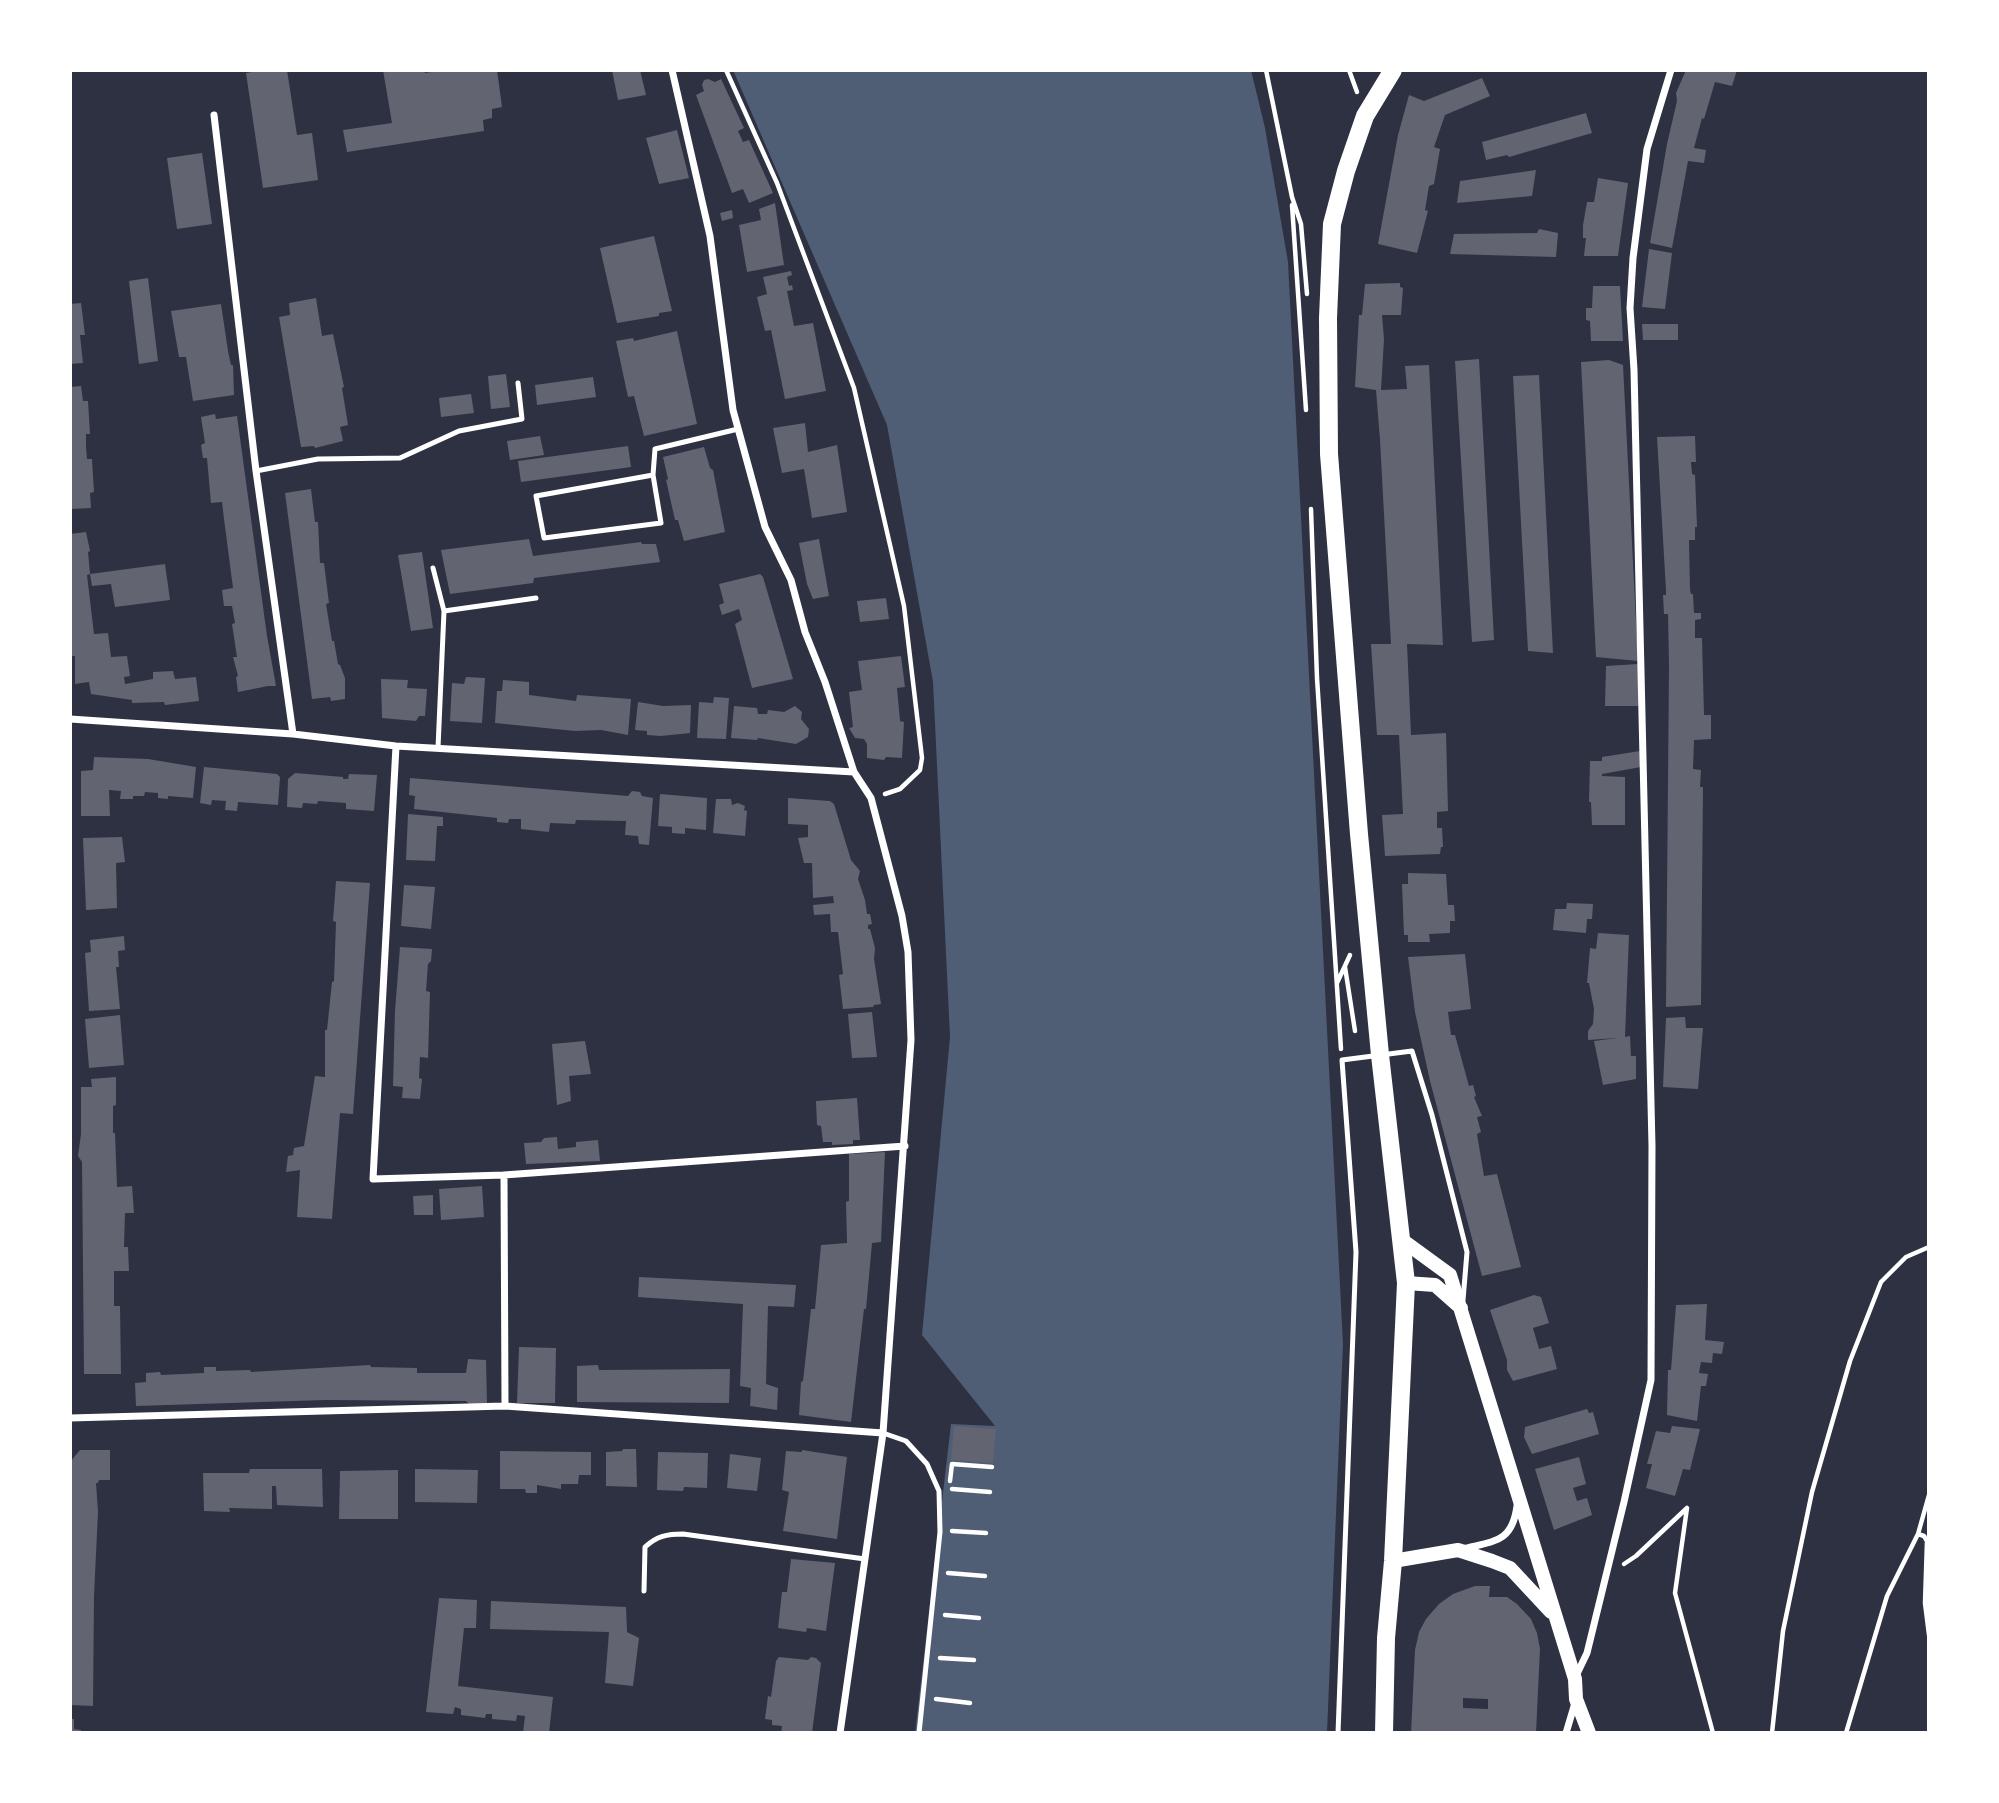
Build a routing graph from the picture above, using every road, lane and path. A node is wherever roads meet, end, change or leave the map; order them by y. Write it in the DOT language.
graph roads {
  1 [pos="672,70"];
  2 [pos="726,70"];
  3 [pos="1266,70"];
  4 [pos="1393,70"];
  5 [pos="1671,70"];
  6 [pos="214,116"];
  7 [pos="1292,197"];
  8 [pos="1301,224"];
  9 [pos="518,383"];
  10 [pos="1306,411"];
  11 [pos="738,429"];
  12 [pos="256,471"];
  13 [pos="653,475"];
  14 [pos="1311,504"];
  15 [pos="433,568"];
  16 [pos="536,598"];
  17 [pos="444,611"];
  18 [pos="70,719"];
  19 [pos="293,734"];
  20 [pos="396,746"];
  21 [pos="438,748"];
  22 [pos="854,772"];
  23 [pos="871,798"];
  24 [pos="1345,966"];
  25 [pos="1380,1055"];
  26 [pos="1357,1058"];
  27 [pos="1342,1060"];
  28 [pos="905,1146"];
  29 [pos="504,1174"];
  30 [pos="1402,1240"];
  31 [pos="1929,1247"];
  32 [pos="1406,1283"];
  33 [pos="1462,1309"];
  34 [pos="505,1406"];
  35 [pos="70,1418"];
  36 [pos="883,1433"];
  37 [pos="949,1489"];
  38 [pos="989,1492"];
  39 [pos="1929,1495"];
  40 [pos="1518,1500"];
  41 [pos="945,1530"];
  42 [pos="986,1533"];
  43 [pos="1918,1534"];
  44 [pos="1458,1550"];
  45 [pos="865,1559"];
  46 [pos="1393,1561"];
  47 [pos="941,1572"];
  48 [pos="985,1576"];
  49 [pos="1606,1576"];
  50 [pos="644,1591"];
  51 [pos="937,1615"];
  52 [pos="1554,1615"];
  53 [pos="979,1618"];
  54 [pos="1929,1635"];
  55 [pos="933,1657"];
  56 [pos="974,1660"];
  57 [pos="1574,1679"];
  58 [pos="928,1698"];
  59 [pos="1576,1699"];
  60 [pos="970,1703"];
  61 [pos="840,1733"];
  62 [pos="919,1733"];
  63 [pos="1338,1733"];
  64 [pos="1384,1733"];
  65 [pos="1566,1733"];
  66 [pos="1589,1733"];
  67 [pos="1713,1733"];
  68 [pos="1772,1733"];
  69 [pos="1846,1733"];
  1 -- 11 [label="street"];
  2 -- 23 [label="path"];
  3 -- 7 [label="path"];
  4 -- 25 [label="main road"];
  5 -- 49 [label="street"];
  6 -- 12 [label="street"];
  7 -- 8 [label="path"];
  7 -- 10 [label="path"];
  9 -- 12 [label="lane"];
  11 -- 13 [label="lane"];
  11 -- 22 [label="street"];
  12 -- 19 [label="street"];
  13 -- 13 [label="lane"];
  14 -- 27 [label="path"];
  15 -- 17 [label="lane"];
  16 -- 17 [label="lane"];
  17 -- 21 [label="lane"];
  18 -- 19 [label="street"];
  19 -- 20 [label="street"];
  20 -- 21 [label="street"];
  20 -- 29 [label="street"];
  21 -- 22 [label="street"];
  22 -- 23 [label="street"];
  23 -- 28 [label="street"];
  24 -- 26 [label="path"];
  25 -- 26 [label="lane"];
  25 -- 30 [label="main road"];
  25 -- 33 [label="lane"];
  26 -- 27 [label="lane"];
  27 -- 63 [label="lane"];
  28 -- 29 [label="street"];
  28 -- 36 [label="street"];
  29 -- 34 [label="street"];
  30 -- 32 [label="main road"];
  30 -- 33 [label="main road"];
  31 -- 68 [label="path"];
  32 -- 33 [label="main road"];
  32 -- 46 [label="main road"];
  33 -- 40 [label="main road"];
  34 -- 35 [label="street"];
  34 -- 36 [label="street"];
  36 -- 45 [label="street"];
  36 -- 62 [label="lane"];
  37 -- 38 [label="path"];
  39 -- 43 [label="path"];
  40 -- 44 [label="street"];
  40 -- 52 [label="main road"];
  41 -- 42 [label="path"];
  43 -- 54 [label="path"];
  43 -- 69 [label="path"];
  44 -- 46 [label="main road"];
  44 -- 52 [label="main road"];
  45 -- 50 [label="lane"];
  45 -- 61 [label="street"];
  46 -- 64 [label="main road"];
  47 -- 48 [label="path"];
  49 -- 57 [label="street"];
  49 -- 67 [label="path"];
  51 -- 53 [label="path"];
  52 -- 57 [label="main road"];
  55 -- 56 [label="path"];
  57 -- 59 [label="main road"];
  58 -- 60 [label="path"];
  59 -- 65 [label="street"];
  59 -- 66 [label="main road"];
}
